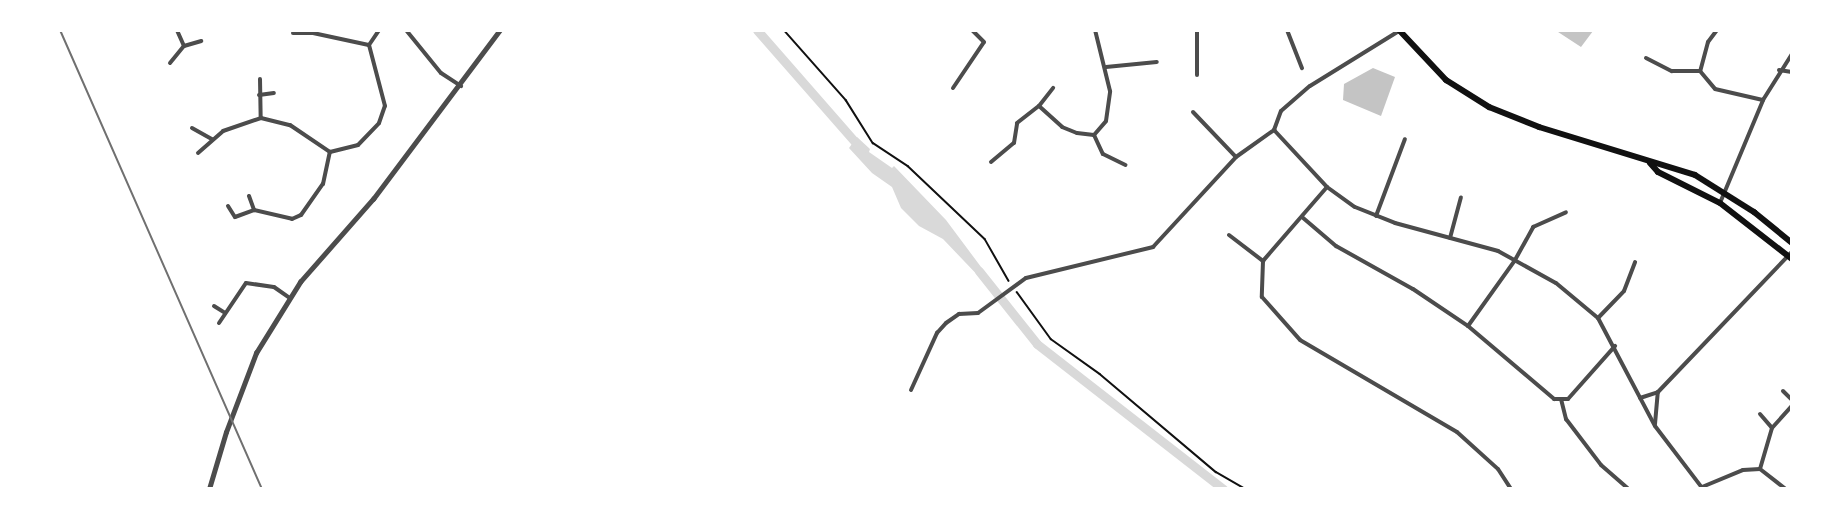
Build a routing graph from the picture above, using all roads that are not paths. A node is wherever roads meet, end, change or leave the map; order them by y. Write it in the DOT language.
graph roads {
  1 [pos="177,30"];
  2 [pos="380,30"];
  3 [pos="406,30"];
  4 [pos="500,30"];
  5 [pos="972,30"];
  6 [pos="1095,30"];
  7 [pos="1197,30"];
  8 [pos="1287,30"];
  9 [pos="1399,30"];
  10 [pos="1717,30"];
  11 [pos="314,31"];
  12 [pos="293,33"];
  13 [pos="201,41"];
  14 [pos="369,45"];
  15 [pos="184,46"];
  16 [pos="1792,54"];
  17 [pos="1646,58"];
  18 [pos="1157,62"];
  19 [pos="170,63"];
  20 [pos="1106,67"];
  21 [pos="1302,68"];
  22 [pos="1779,70"];
  23 [pos="1700,71"];
  24 [pos="1792,72"];
  25 [pos="1197,75"];
  26 [pos="260,79"];
  27 [pos="461,86"];
  28 [pos="953,88"];
  29 [pos="1053,88"];
  30 [pos="274,93"];
  31 [pos="259,95"];
  32 [pos="1763,100"];
  33 [pos="1039,106"];
  34 [pos="1194,112"];
  35 [pos="261,118"];
  36 [pos="192,128"];
  37 [pos="1274,130"];
  38 [pos="1094,135"];
  39 [pos="212,139"];
  40 [pos="1405,139"];
  41 [pos="330,152"];
  42 [pos="198,153"];
  43 [pos="1236,157"];
  44 [pos="991,162"];
  45 [pos="1650,163"];
  46 [pos="1126,165"];
  47 [pos="1327,187"];
  48 [pos="1726,193"];
  49 [pos="249,196"];
  50 [pos="1461,197"];
  51 [pos="1720,202"];
  52 [pos="228,206"];
  53 [pos="254,210"];
  54 [pos="1566,212"];
  55 [pos="1376,216"];
  56 [pos="1302,217"];
  57 [pos="1229,235"];
  58 [pos="1450,238"];
  59 [pos="1792,243"];
  60 [pos="1791,255"];
  61 [pos="1515,260"];
  62 [pos="1263,261"];
  63 [pos="1635,262"];
  64 [pos="290,298"];
  65 [pos="214,306"];
  66 [pos="225,313"];
  67 [pos="1598,318"];
  68 [pos="219,323"];
  69 [pos="1468,326"];
  70 [pos="1615,346"];
  71 [pos="911,390"];
  72 [pos="1784,391"];
  73 [pos="1658,392"];
  74 [pos="1640,398"];
  75 [pos="1561,399"];
  76 [pos="1792,400"];
  77 [pos="1792,406"];
  78 [pos="1760,414"];
  79 [pos="1654,426"];
  80 [pos="1772,428"];
  81 [pos="1760,469"];
  82 [pos="1627,488"];
  83 [pos="1702,488"];
  84 [pos="209,489"];
  85 [pos="1511,489"];
  86 [pos="1786,489"];
  1 -- 15 [label="street"];
  2 -- 14 [label="street"];
  3 -- 27 [label="street"];
  4 -- 27 [label="street"];
  5 -- 28 [label="street"];
  6 -- 20 [label="street"];
  7 -- 25 [label="street"];
  8 -- 21 [label="street"];
  9 -- 37 [label="street"];
  9 -- 45 [label="highway"];
  10 -- 23 [label="street"];
  11 -- 12 [label="street"];
  11 -- 14 [label="street"];
  13 -- 15 [label="street"];
  14 -- 41 [label="street"];
  15 -- 19 [label="street"];
  16 -- 22 [label="street"];
  17 -- 23 [label="street"];
  18 -- 20 [label="street"];
  20 -- 38 [label="street"];
  22 -- 24 [label="street"];
  22 -- 32 [label="street"];
  23 -- 32 [label="street"];
  26 -- 31 [label="street"];
  27 -- 64 [label="street"];
  29 -- 33 [label="street"];
  30 -- 31 [label="street"];
  31 -- 35 [label="street"];
  32 -- 48 [label="street"];
  33 -- 38 [label="street"];
  33 -- 44 [label="street"];
  34 -- 43 [label="street"];
  35 -- 39 [label="street"];
  35 -- 41 [label="street"];
  36 -- 39 [label="street"];
  37 -- 43 [label="street"];
  37 -- 47 [label="street"];
  38 -- 46 [label="street"];
  39 -- 42 [label="street"];
  40 -- 55 [label="street"];
  41 -- 53 [label="street"];
  43 -- 71 [label="street"];
  45 -- 48 [label="highway"];
  45 -- 51 [label="highway"];
  47 -- 55 [label="street"];
  47 -- 56 [label="street"];
  48 -- 51 [label="street"];
  48 -- 59 [label="highway"];
  49 -- 53 [label="street"];
  50 -- 58 [label="street"];
  51 -- 60 [label="highway"];
  52 -- 53 [label="street"];
  54 -- 61 [label="street"];
  55 -- 58 [label="street"];
  56 -- 62 [label="street"];
  56 -- 69 [label="street"];
  57 -- 62 [label="street"];
  58 -- 61 [label="street"];
  60 -- 73 [label="street"];
  61 -- 67 [label="street"];
  61 -- 69 [label="street"];
  62 -- 85 [label="street"];
  63 -- 67 [label="street"];
  64 -- 66 [label="street"];
  64 -- 84 [label="street"];
  65 -- 66 [label="street"];
  66 -- 68 [label="street"];
  67 -- 70 [label="street"];
  69 -- 75 [label="street"];
  70 -- 74 [label="street"];
  70 -- 75 [label="street"];
  72 -- 76 [label="street"];
  73 -- 74 [label="street"];
  73 -- 79 [label="street"];
  74 -- 79 [label="street"];
  75 -- 82 [label="street"];
  77 -- 80 [label="street"];
  78 -- 80 [label="street"];
  79 -- 83 [label="street"];
  80 -- 81 [label="street"];
  81 -- 83 [label="street"];
  81 -- 86 [label="street"];
}
